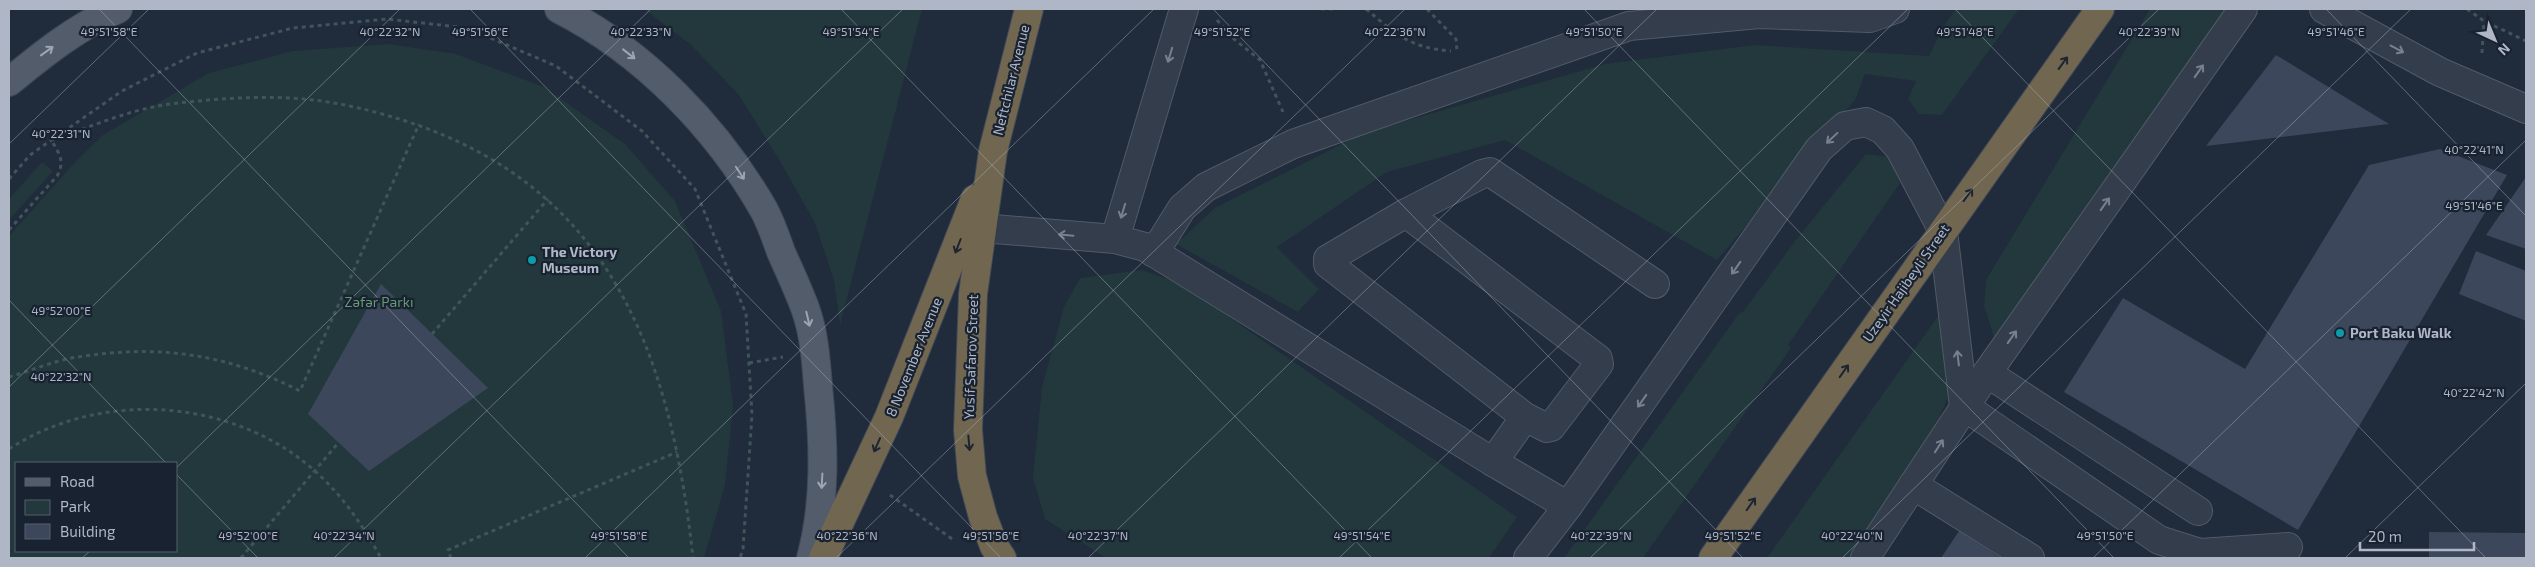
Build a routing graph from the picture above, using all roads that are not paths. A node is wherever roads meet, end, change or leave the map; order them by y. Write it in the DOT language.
graph roads {
  1 [pos="118,9"];
  2 [pos="559,9"];
  3 [pos="1029,9"];
  4 [pos="1184,9"];
  5 [pos="2100,9"];
  6 [pos="2243,9"];
  7 [pos="2324,9"];
  8 [pos="1754,11"];
  9 [pos="1875,12"];
  10 [pos="1672,16"];
  11 [pos="9,82"];
  12 [pos="2526,109"];
  13 [pos="993,151"];
  14 [pos="1406,213"];
  15 [pos="982,228"];
  16 [pos="1943,231"];
  17 [pos="1115,239"];
  18 [pos="1154,252"];
  19 [pos="1654,284"];
  20 [pos="1987,373"];
  21 [pos="1964,406"];
  22 [pos="1524,417"];
  23 [pos="1493,462"];
  24 [pos="1913,485"];
  25 [pos="1568,506"];
  26 [pos="2198,511"];
  27 [pos="2288,548"];
  28 [pos="812,558"];
  29 [pos="823,558"];
  30 [pos="1002,558"];
  31 [pos="1528,558"];
  32 [pos="1713,558"];
  33 [pos="1865,558"];
  34 [pos="2030,558"];
  11 -- 1 [label="main road, one-way"];
  2 -- 28 [label="main road, one-way"];
  3 -- 13 [label="highway, Neftchilar Avenue"];
  4 -- 17 [label="street, one-way"];
  16 -- 5 [label="highway, Uzeyir Hajibeyli Street, one-way"];
  20 -- 6 [label="street, one-way"];
  7 -- 12 [label="street, one-way"];
  8 -- 9 [label="street"];
  8 -- 10 [label="street"];
  10 -- 18 [label="street"];
  13 -- 15 [label="highway, Yusif Safarov Street"];
  13 -- 29 [label="highway, 8 November Avenue, one-way"];
  14 -- 19 [label="street"];
  14 -- 22 [label="street"];
  14 -- 22 [label="street"];
  17 -- 15 [label="street, one-way"];
  15 -- 30 [label="highway, Yusif Safarov Street, one-way"];
  21 -- 16 [label="street, one-way"];
  16 -- 25 [label="street, one-way"];
  32 -- 16 [label="highway, Uzeyir Hajibeyli Street, one-way"];
  17 -- 18 [label="street"];
  18 -- 23 [label="street"];
  20 -- 21 [label="street"];
  20 -- 26 [label="street"];
  24 -- 21 [label="street, one-way"];
  21 -- 27 [label="street"];
  22 -- 23 [label="street"];
  23 -- 25 [label="street"];
  24 -- 33 [label="street"];
  24 -- 34 [label="street"];
  25 -- 31 [label="street"];
}
